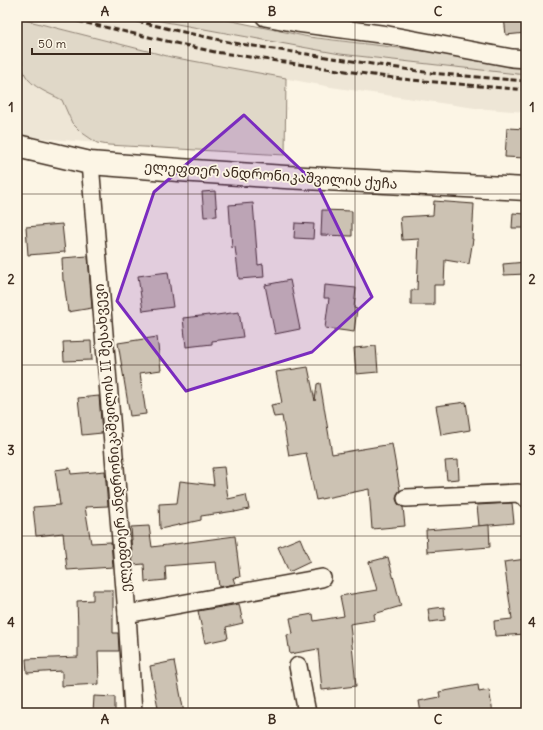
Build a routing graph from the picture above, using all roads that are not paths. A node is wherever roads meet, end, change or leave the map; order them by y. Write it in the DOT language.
graph roads {
  1 [pos="264,17"];
  2 [pos="526,59"];
  3 [pos="17,146"];
  4 [pos="90,163"];
  5 [pos="526,189"];
  6 [pos="406,498"];
  7 [pos="526,498"];
  8 [pos="322,578"];
  9 [pos="127,614"];
  10 [pos="298,666"];
  11 [pos="133,713"];
  12 [pos="307,713"];
  1 -- 2 [label="street"];
  3 -- 4 [label="main road, ელეფთერ ანდრონიკაშვილის ქუჩა"];
  4 -- 5 [label="main road, ელეფთერ ანდრონიკაშვილის ქუჩა"];
  4 -- 9 [label="street, ელეფთერ ანდრონიკაშვილის II შესახვევი"];
  6 -- 7 [label="street"];
  8 -- 9 [label="street"];
  9 -- 11 [label="street, ელეფთერ ანდრონიკაშვილის II შესახვევი"];
  10 -- 12 [label="street"];
}
